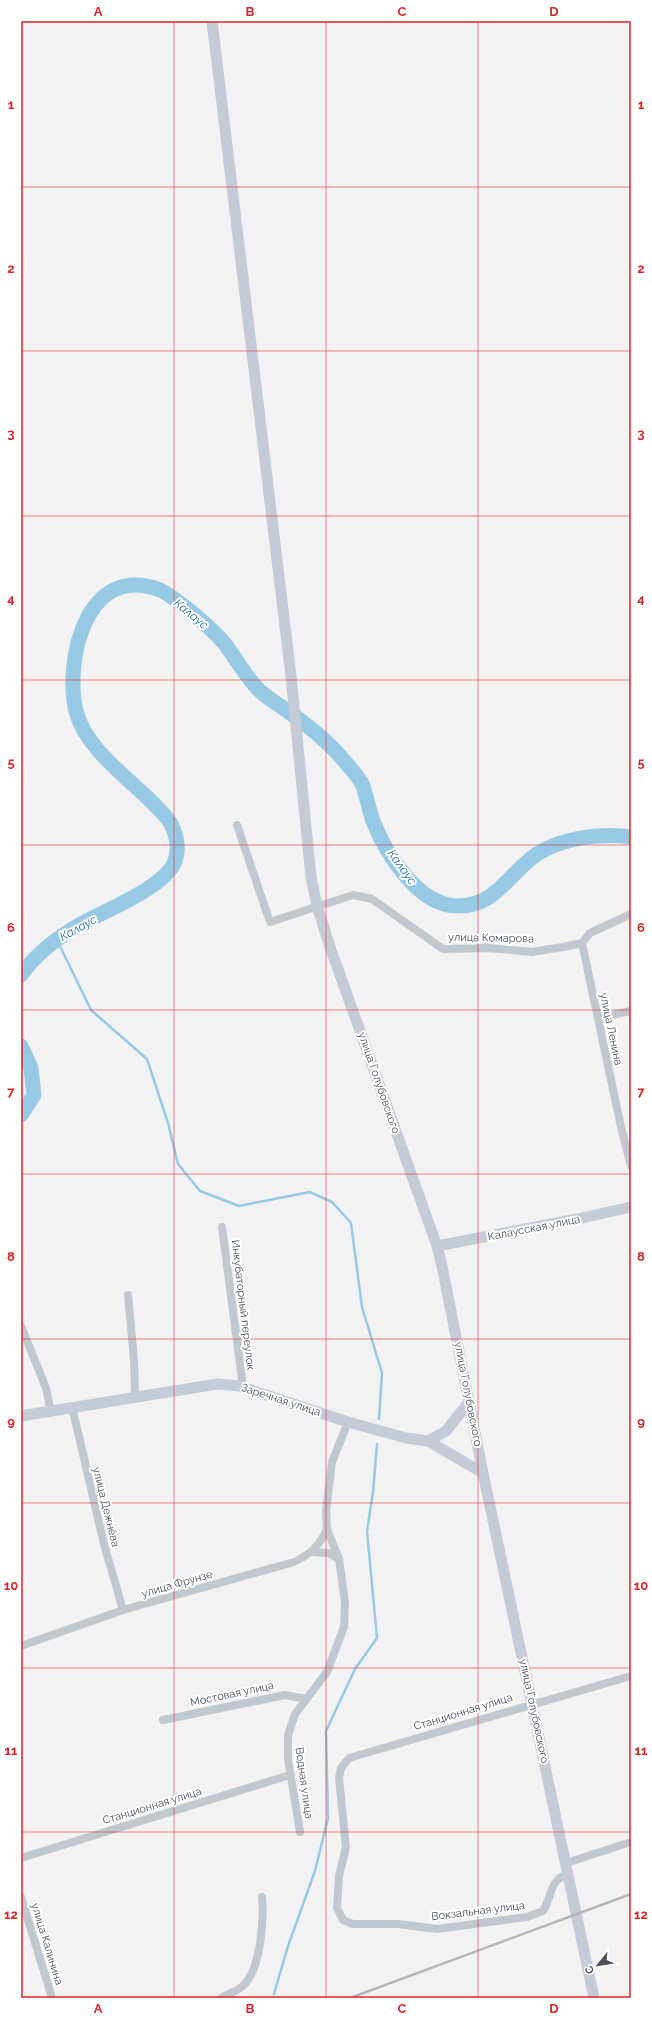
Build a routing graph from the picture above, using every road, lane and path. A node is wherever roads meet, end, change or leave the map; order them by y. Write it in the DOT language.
graph roads {
  1 [pos="212,21"];
  2 [pos="238,825"];
  3 [pos="317,906"];
  4 [pos="631,914"];
  5 [pos="582,943"];
  6 [pos="631,1010"];
  7 [pos="598,1018"];
  8 [pos="631,1166"];
  9 [pos="631,1207"];
  10 [pos="222,1227"];
  11 [pos="437,1246"];
  12 [pos="128,1295"];
  13 [pos="21,1326"];
  14 [pos="243,1387"];
  15 [pos="135,1396"];
  16 [pos="469,1402"];
  17 [pos="72,1407"];
  18 [pos="51,1412"];
  19 [pos="21,1416"];
  20 [pos="348,1422"];
  21 [pos="428,1441"];
  22 [pos="483,1472"];
  23 [pos="327,1529"];
  24 [pos="312,1552"];
  25 [pos="339,1559"];
  26 [pos="123,1610"];
  27 [pos="21,1646"];
  28 [pos="631,1676"];
  29 [pos="306,1699"];
  30 [pos="532,1703"];
  31 [pos="163,1720"];
  32 [pos="349,1758"];
  33 [pos="290,1776"];
  34 [pos="300,1832"];
  35 [pos="631,1842"];
  36 [pos="21,1858"];
  37 [pos="568,1868"];
  38 [pos="21,1897"];
  39 [pos="262,1897"];
  40 [pos="52,1998"];
  41 [pos="221,1998"];
  42 [pos="594,1998"];
  1 -- 3 [label="street, улица Голубовского"];
  2 -- 3 [label="street, улица Комарова"];
  3 -- 5 [label="street, улица Комарова"];
  3 -- 11 [label="street, улица Голубовского"];
  4 -- 5 [label="street"];
  5 -- 7 [label="street, улица Ленина"];
  6 -- 7 [label="street"];
  7 -- 8 [label="street, улица Ленина"];
  9 -- 11 [label="street, Калаусская улица"];
  10 -- 14 [label="street, Инкубаторный переулок"];
  11 -- 16 [label="street, улица Голубовского"];
  12 -- 15 [label="street"];
  13 -- 18 [label="street"];
  14 -- 15 [label="street, Заречная улица"];
  14 -- 20 [label="street, Заречная улица"];
  15 -- 17 [label="street, Заречная улица"];
  16 -- 21 [label="street"];
  16 -- 22 [label="street, улица Голубовского"];
  17 -- 18 [label="street, Заречная улица"];
  17 -- 26 [label="street, улица Дежнёва"];
  18 -- 19 [label="street, Заречная улица"];
  20 -- 21 [label="street, Заречная улица"];
  20 -- 23 [label="street, Водная улица"];
  21 -- 22 [label="street, Заречная улица"];
  22 -- 30 [label="street, улица Голубовского"];
  23 -- 24 [label="street, улица Фрунзе"];
  23 -- 25 [label="street, Водная улица"];
  24 -- 25 [label="street"];
  24 -- 26 [label="street, улица Фрунзе"];
  25 -- 29 [label="street, Водная улица"];
  26 -- 27 [label="street, улица Фрунзе"];
  28 -- 30 [label="street, Станционная улица"];
  29 -- 31 [label="street, Мостовая улица"];
  29 -- 33 [label="street, Водная улица"];
  30 -- 32 [label="street, Станционная улица"];
  30 -- 37 [label="street, улица Голубовского"];
  32 -- 37 [label="street, Вокзальная улица"];
  33 -- 34 [label="street, Водная улица"];
  33 -- 36 [label="street, Станционная улица"];
  35 -- 37 [label="street, Вокзальная улица"];
  37 -- 42 [label="street, улица Голубовского"];
  38 -- 40 [label="street, улица Калинина"];
  39 -- 41 [label="street"];
}
